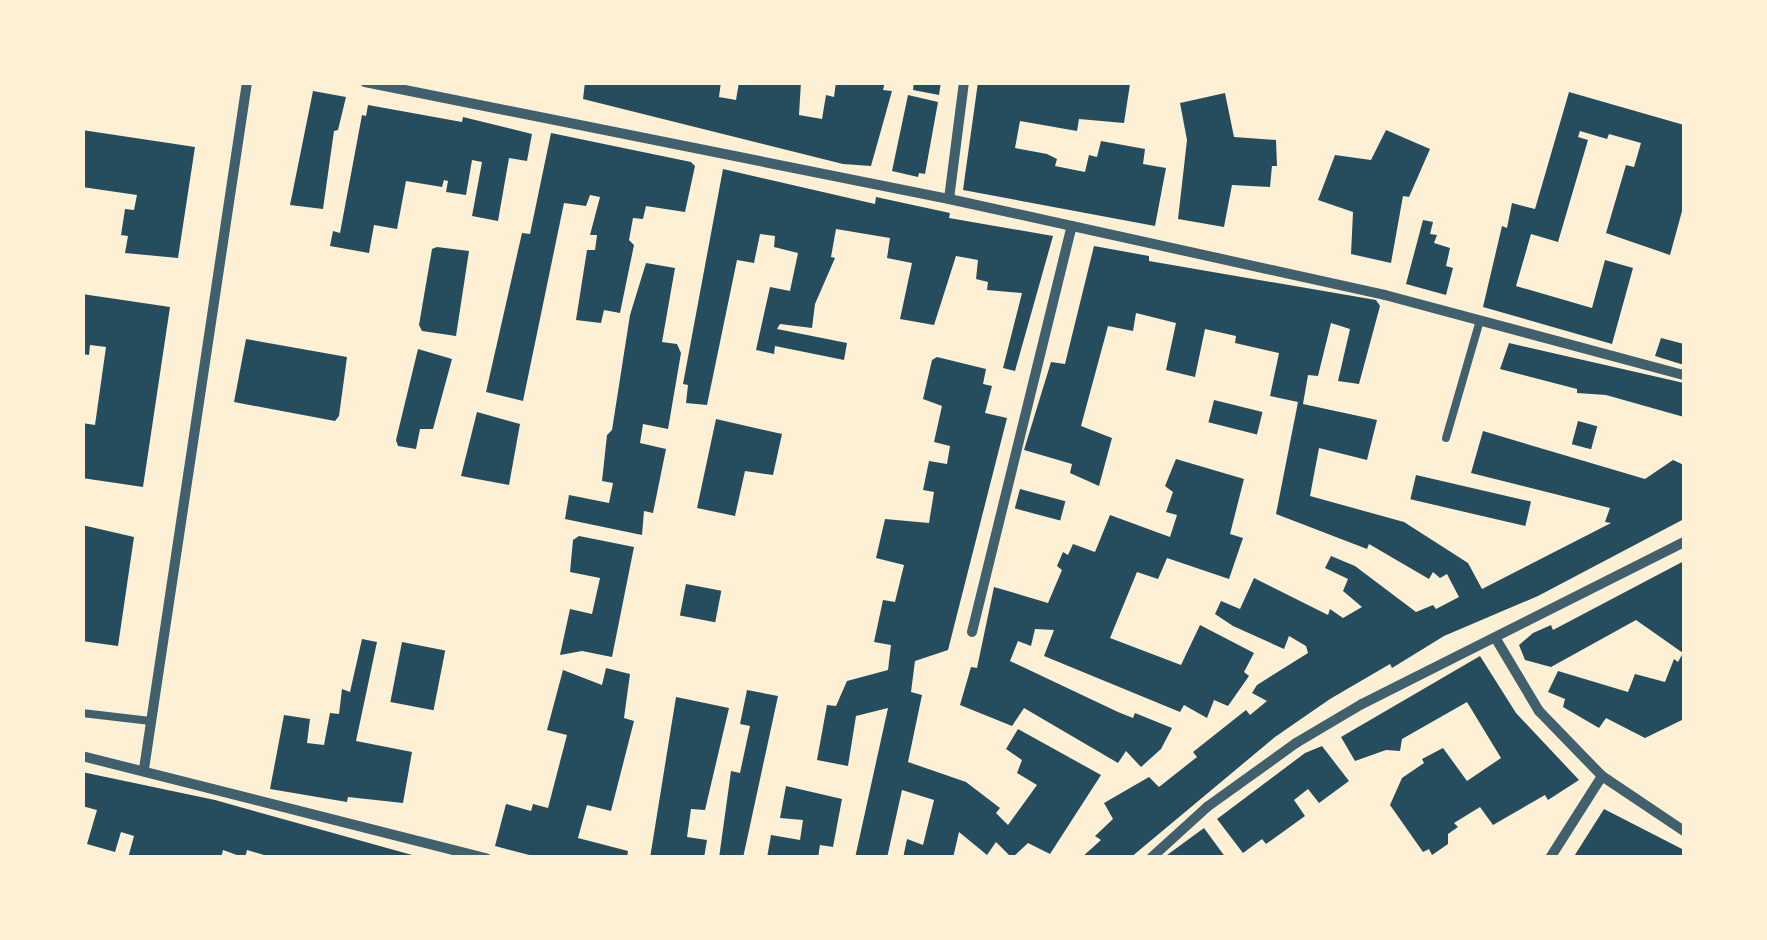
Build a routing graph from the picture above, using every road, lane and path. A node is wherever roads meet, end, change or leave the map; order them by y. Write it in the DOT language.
graph roads {
  1 [pos="247,82"];
  2 [pos="365,82"];
  3 [pos="964,82"];
  4 [pos="950,199"];
  5 [pos="1072,226"];
  6 [pos="1480,320"];
  7 [pos="1684,375"];
  8 [pos="1446,438"];
  9 [pos="1684,542"];
  10 [pos="972,632"];
  11 [pos="1496,638"];
  12 [pos="82,713"];
  13 [pos="151,721"];
  14 [pos="82,756"];
  15 [pos="144,769"];
  16 [pos="1602,776"];
  17 [pos="1684,831"];
  18 [pos="486,858"];
  19 [pos="1152,858"];
  20 [pos="1550,858"];
  1 -- 13 [label="street"];
  2 -- 4 [label="street"];
  3 -- 4 [label="street"];
  4 -- 5 [label="street"];
  5 -- 6 [label="street"];
  5 -- 10 [label="street"];
  6 -- 7 [label="street"];
  6 -- 8 [label="lane"];
  9 -- 11 [label="street"];
  11 -- 16 [label="street"];
  11 -- 19 [label="street"];
  12 -- 13 [label="lane"];
  13 -- 15 [label="street"];
  14 -- 15 [label="street"];
  15 -- 18 [label="street"];
  16 -- 17 [label="street"];
  16 -- 20 [label="street"];
}
